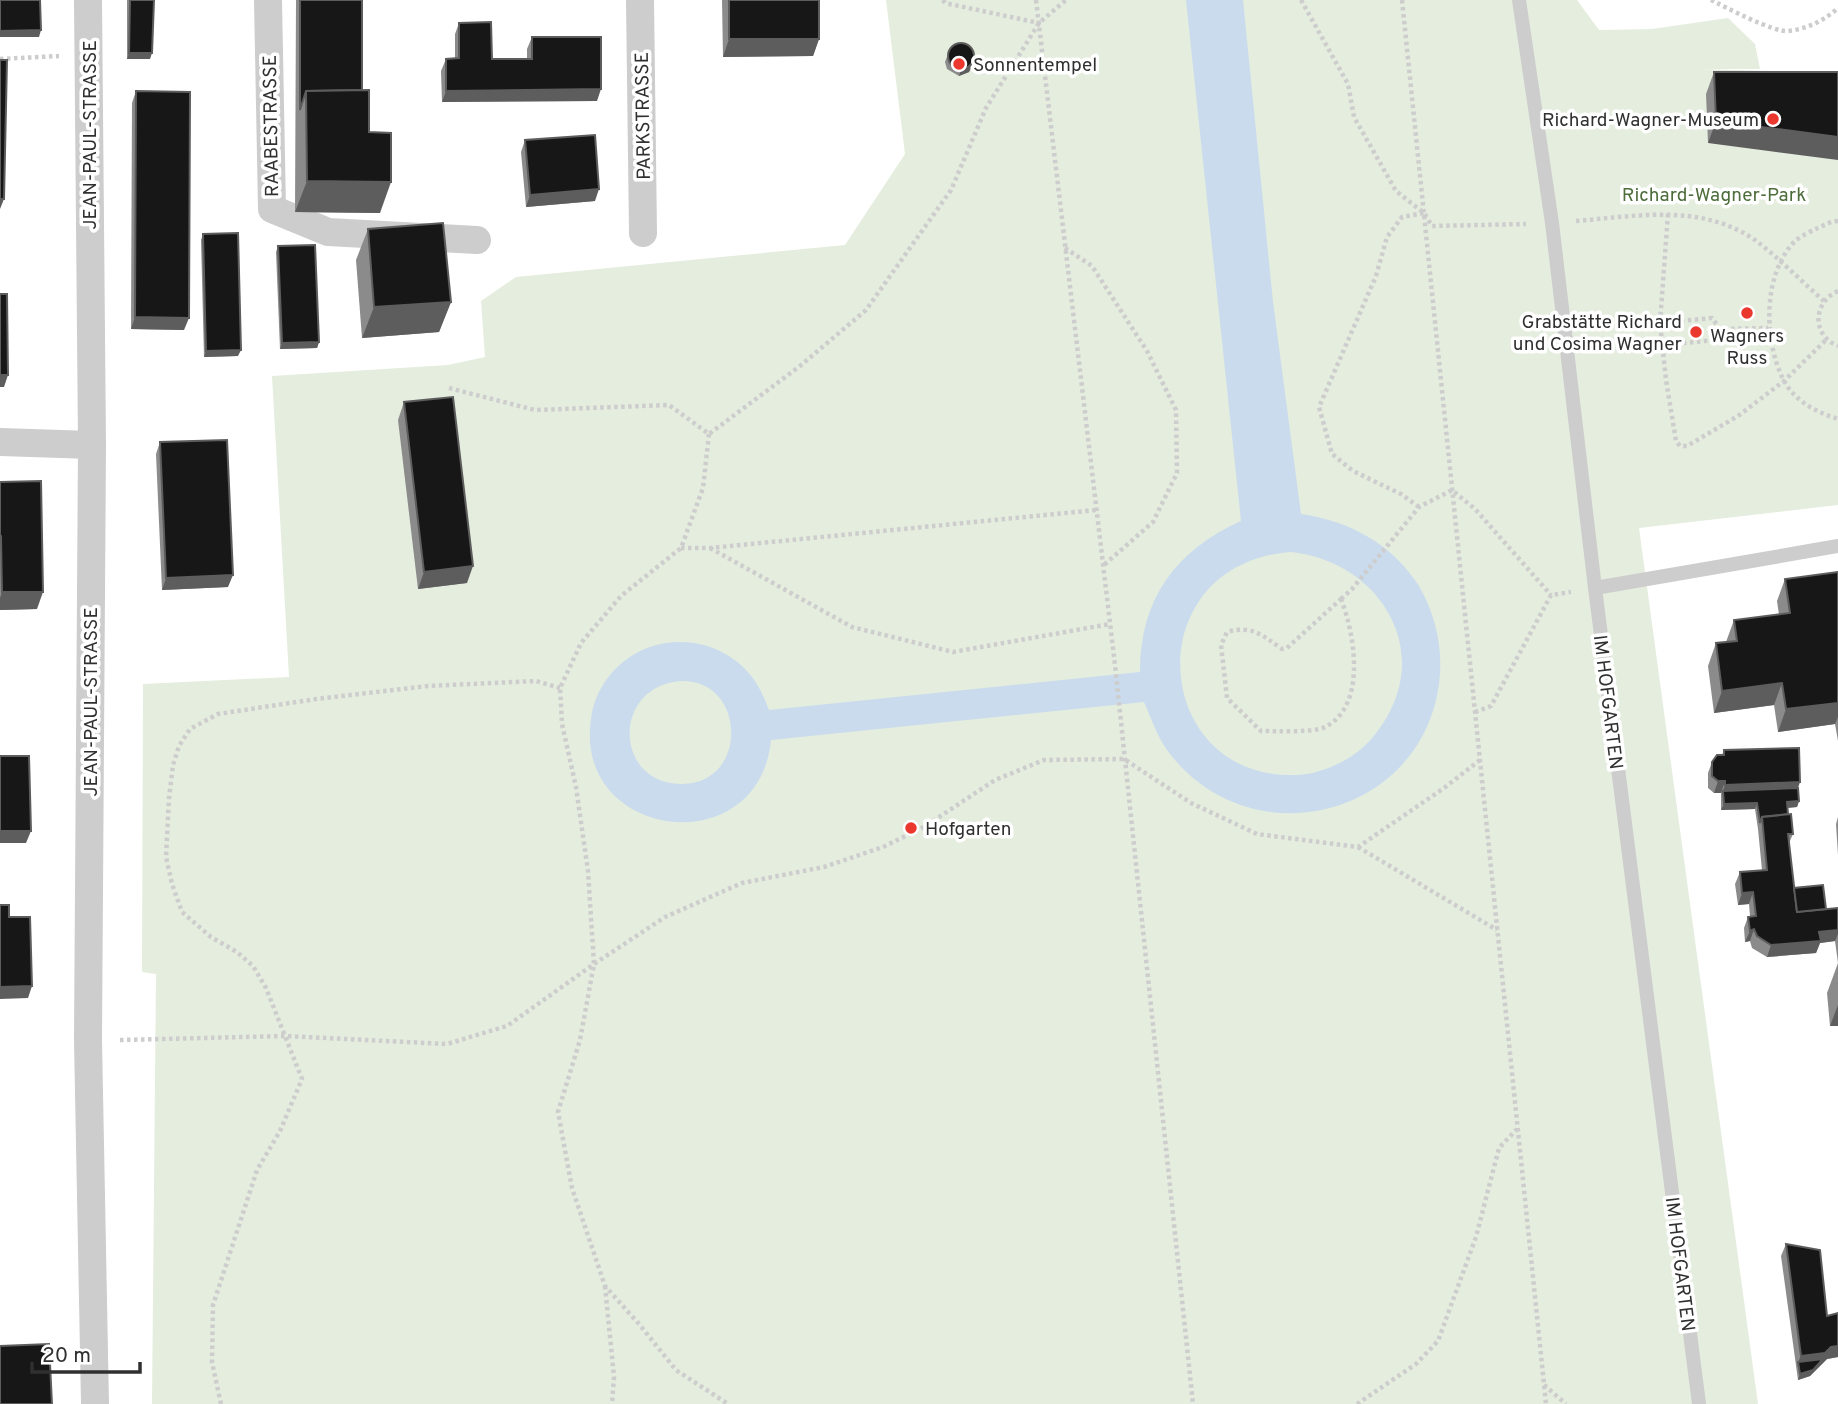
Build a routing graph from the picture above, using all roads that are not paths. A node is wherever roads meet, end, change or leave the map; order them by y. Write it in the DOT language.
graph roads {
  1 [pos="88,0"];
  2 [pos="268,0"];
  3 [pos="640,0"];
  4 [pos="1519,0"];
  5 [pos="643,233"];
  6 [pos="477,240"];
  7 [pos="0,442"];
  8 [pos="92,445"];
  9 [pos="1838,546"];
  10 [pos="1595,588"];
  11 [pos="96,1404"];
  12 [pos="1699,1404"];
  1 -- 8 [label="street, JEAN-PAUL-STRASSE"];
  2 -- 6 [label="street, RAABESTRASSE"];
  3 -- 5 [label="street, PARKSTRASSE"];
  4 -- 10 [label="lane, IM HOFGARTEN"];
  7 -- 8 [label="street"];
  8 -- 11 [label="street, JEAN-PAUL-STRASSE"];
  9 -- 10 [label="lane"];
  10 -- 12 [label="lane, IM HOFGARTEN"];
}
